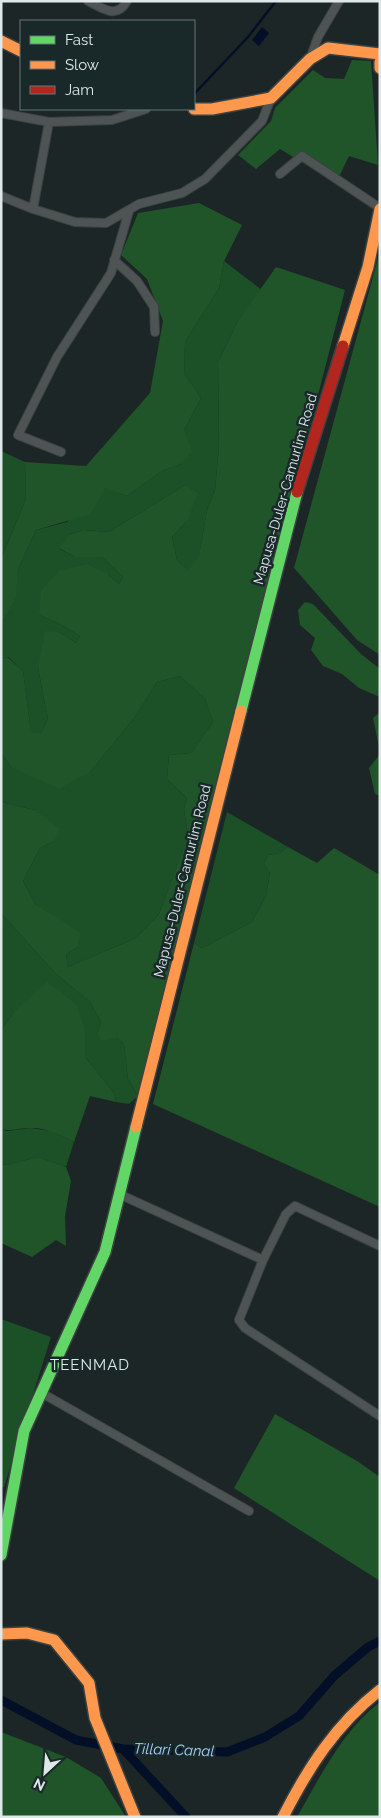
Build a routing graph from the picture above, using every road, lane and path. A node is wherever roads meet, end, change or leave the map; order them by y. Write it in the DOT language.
graph roads {
  1 [pos="88,1"];
  2 [pos="127,1"];
  3 [pos="339,1"];
  4 [pos="1,40"];
  5 [pos="20,50"];
  6 [pos="380,54"];
  7 [pos="310,59"];
  8 [pos="380,62"];
  9 [pos="380,68"];
  10 [pos="271,98"];
  11 [pos="195,109"];
  12 [pos="143,110"];
  13 [pos="1,113"];
  14 [pos="49,122"];
  15 [pos="280,174"];
  16 [pos="1,196"];
  17 [pos="33,209"];
  18 [pos="380,209"];
  19 [pos="130,211"];
  20 [pos="114,260"];
  21 [pos="155,332"];
  22 [pos="61,452"];
  23 [pos="119,1194"];
  24 [pos="380,1246"];
  25 [pos="263,1260"];
  26 [pos="40,1392"];
  27 [pos="380,1416"];
  28 [pos="249,1511"];
  29 [pos="1,1555"];
  30 [pos="1,1634"];
  31 [pos="380,1690"];
  32 [pos="135,1817"];
  33 [pos="284,1817"];
  1 -- 2 [label="street"];
  3 -- 7 [label="street"];
  4 -- 5 [label="street"];
  6 -- 7 [label="street"];
  7 -- 10 [label="street"];
  8 -- 9 [label="street"];
  10 -- 11 [label="street"];
  10 -- 19 [label="street"];
  12 -- 14 [label="street"];
  13 -- 14 [label="street"];
  14 -- 17 [label="street"];
  15 -- 18 [label="street"];
  16 -- 17 [label="street"];
  17 -- 19 [label="street"];
  18 -- 23 [label="street, Mapusa-Duler-Camurlim Road"];
  19 -- 20 [label="street"];
  20 -- 21 [label="street"];
  20 -- 22 [label="street"];
  23 -- 25 [label="street"];
  23 -- 26 [label="street, Mapusa-Duler-Camurlim Road"];
  24 -- 25 [label="street"];
  25 -- 27 [label="street"];
  26 -- 28 [label="street"];
  26 -- 29 [label="street, Mapusa-Duler-Camurlim Road"];
  30 -- 32 [label="street"];
  31 -- 33 [label="street"];
}
